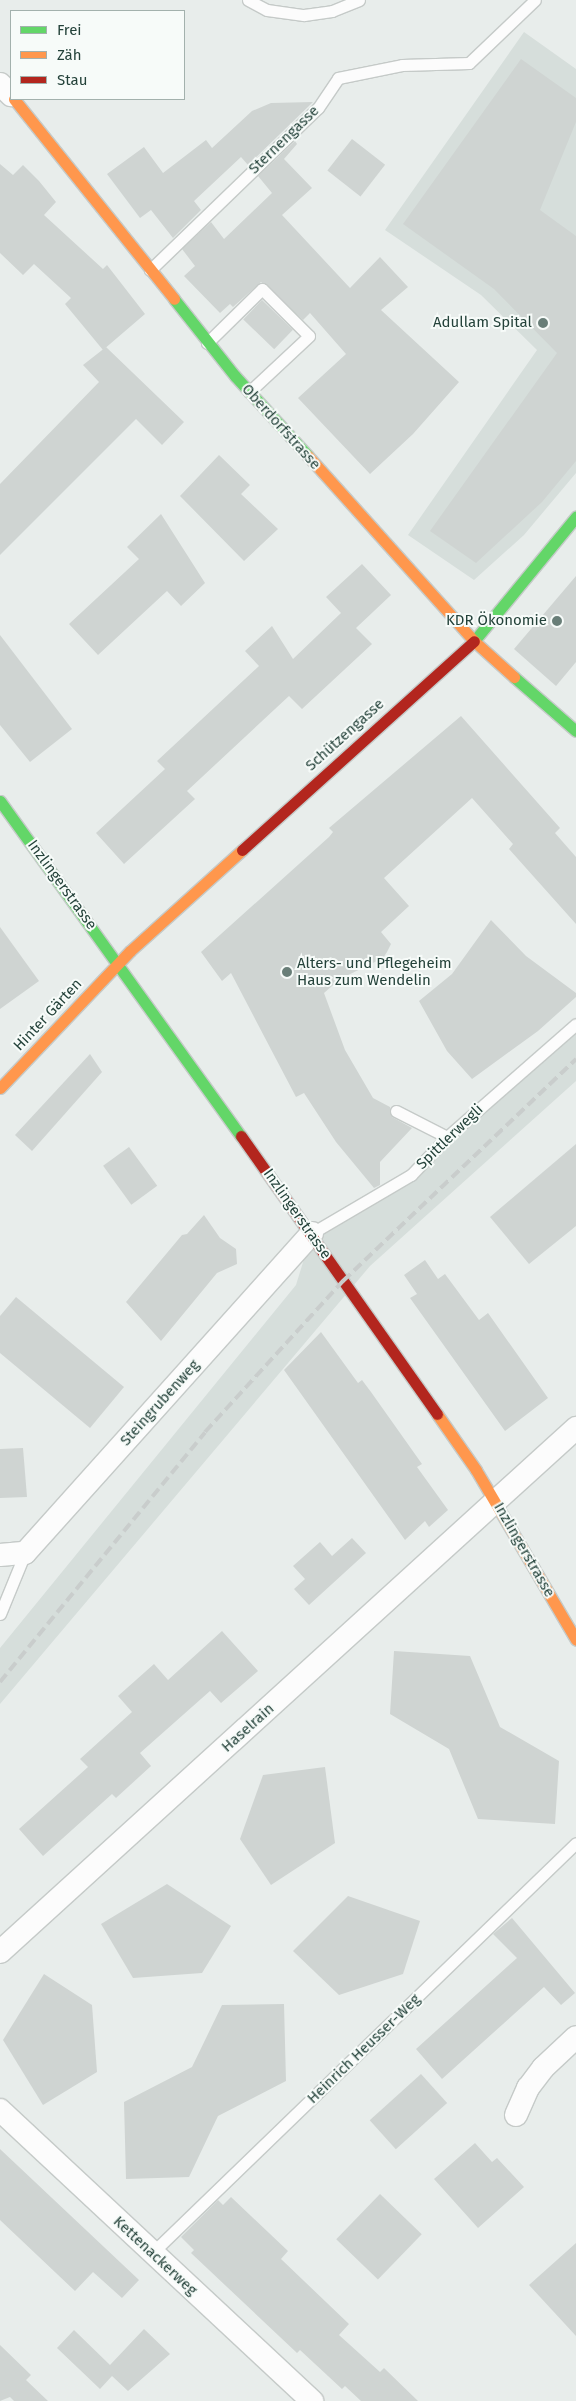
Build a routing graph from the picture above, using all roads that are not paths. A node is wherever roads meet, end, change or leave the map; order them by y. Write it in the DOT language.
graph roads {
  1 [pos="248,0"];
  2 [pos="359,0"];
  3 [pos="535,0"];
  4 [pos="0,84"];
  5 [pos="10,94"];
  6 [pos="10,96"];
  7 [pos="15,100"];
  8 [pos="0,105"];
  9 [pos="150,270"];
  10 [pos="206,344"];
  11 [pos="249,392"];
  12 [pos="576,517"];
  13 [pos="474,641"];
  14 [pos="576,731"];
  15 [pos="0,802"];
  16 [pos="119,962"];
  17 [pos="576,1024"];
  18 [pos="0,1088"];
  19 [pos="396,1111"];
  20 [pos="447,1137"];
  21 [pos="312,1233"];
  22 [pos="576,1428"];
  23 [pos="496,1503"];
  24 [pos="25,1553"];
  25 [pos="0,1555"];
  26 [pos="0,1614"];
  27 [pos="576,1640"];
  28 [pos="576,1843"];
  29 [pos="0,1952"];
  30 [pos="576,2037"];
  31 [pos="0,2110"];
  32 [pos="516,2115"];
  33 [pos="151,2254"];
  34 [pos="312,2401"];
  1 -- 2 [label="lane"];
  3 -- 9 [label="lane, Sternengasse"];
  4 -- 5 [label="street"];
  6 -- 8 [label="lane"];
  7 -- 9 [label="street, Oberdorfstrasse"];
  9 -- 10 [label="street, Oberdorfstrasse"];
  10 -- 11 [label="street, Oberdorfstrasse"];
  10 -- 11 [label="lane"];
  11 -- 13 [label="street, Oberdorfstrasse"];
  12 -- 13 [label="street, Schützengasse"];
  13 -- 14 [label="street, Oberdorfstrasse"];
  13 -- 16 [label="street, Schützengasse"];
  15 -- 16 [label="street, Inzlingerstrasse"];
  16 -- 18 [label="street, Hinter Gärten"];
  16 -- 21 [label="street, Inzlingerstrasse"];
  17 -- 20 [label="lane, Spittlerwegli"];
  19 -- 20 [label="lane"];
  20 -- 21 [label="lane, Spittlerwegli"];
  21 -- 23 [label="street, Inzlingerstrasse"];
  21 -- 24 [label="street, Steingrubenweg"];
  22 -- 23 [label="street, Haselrain"];
  23 -- 27 [label="street, Inzlingerstrasse"];
  23 -- 29 [label="street, Haselrain"];
  24 -- 25 [label="street"];
  24 -- 26 [label="lane"];
  28 -- 33 [label="lane, Heinrich Heusser-Weg"];
  30 -- 32 [label="street"];
  31 -- 33 [label="street, Kettenackerweg"];
  33 -- 34 [label="street, Kettenackerweg"];
}
